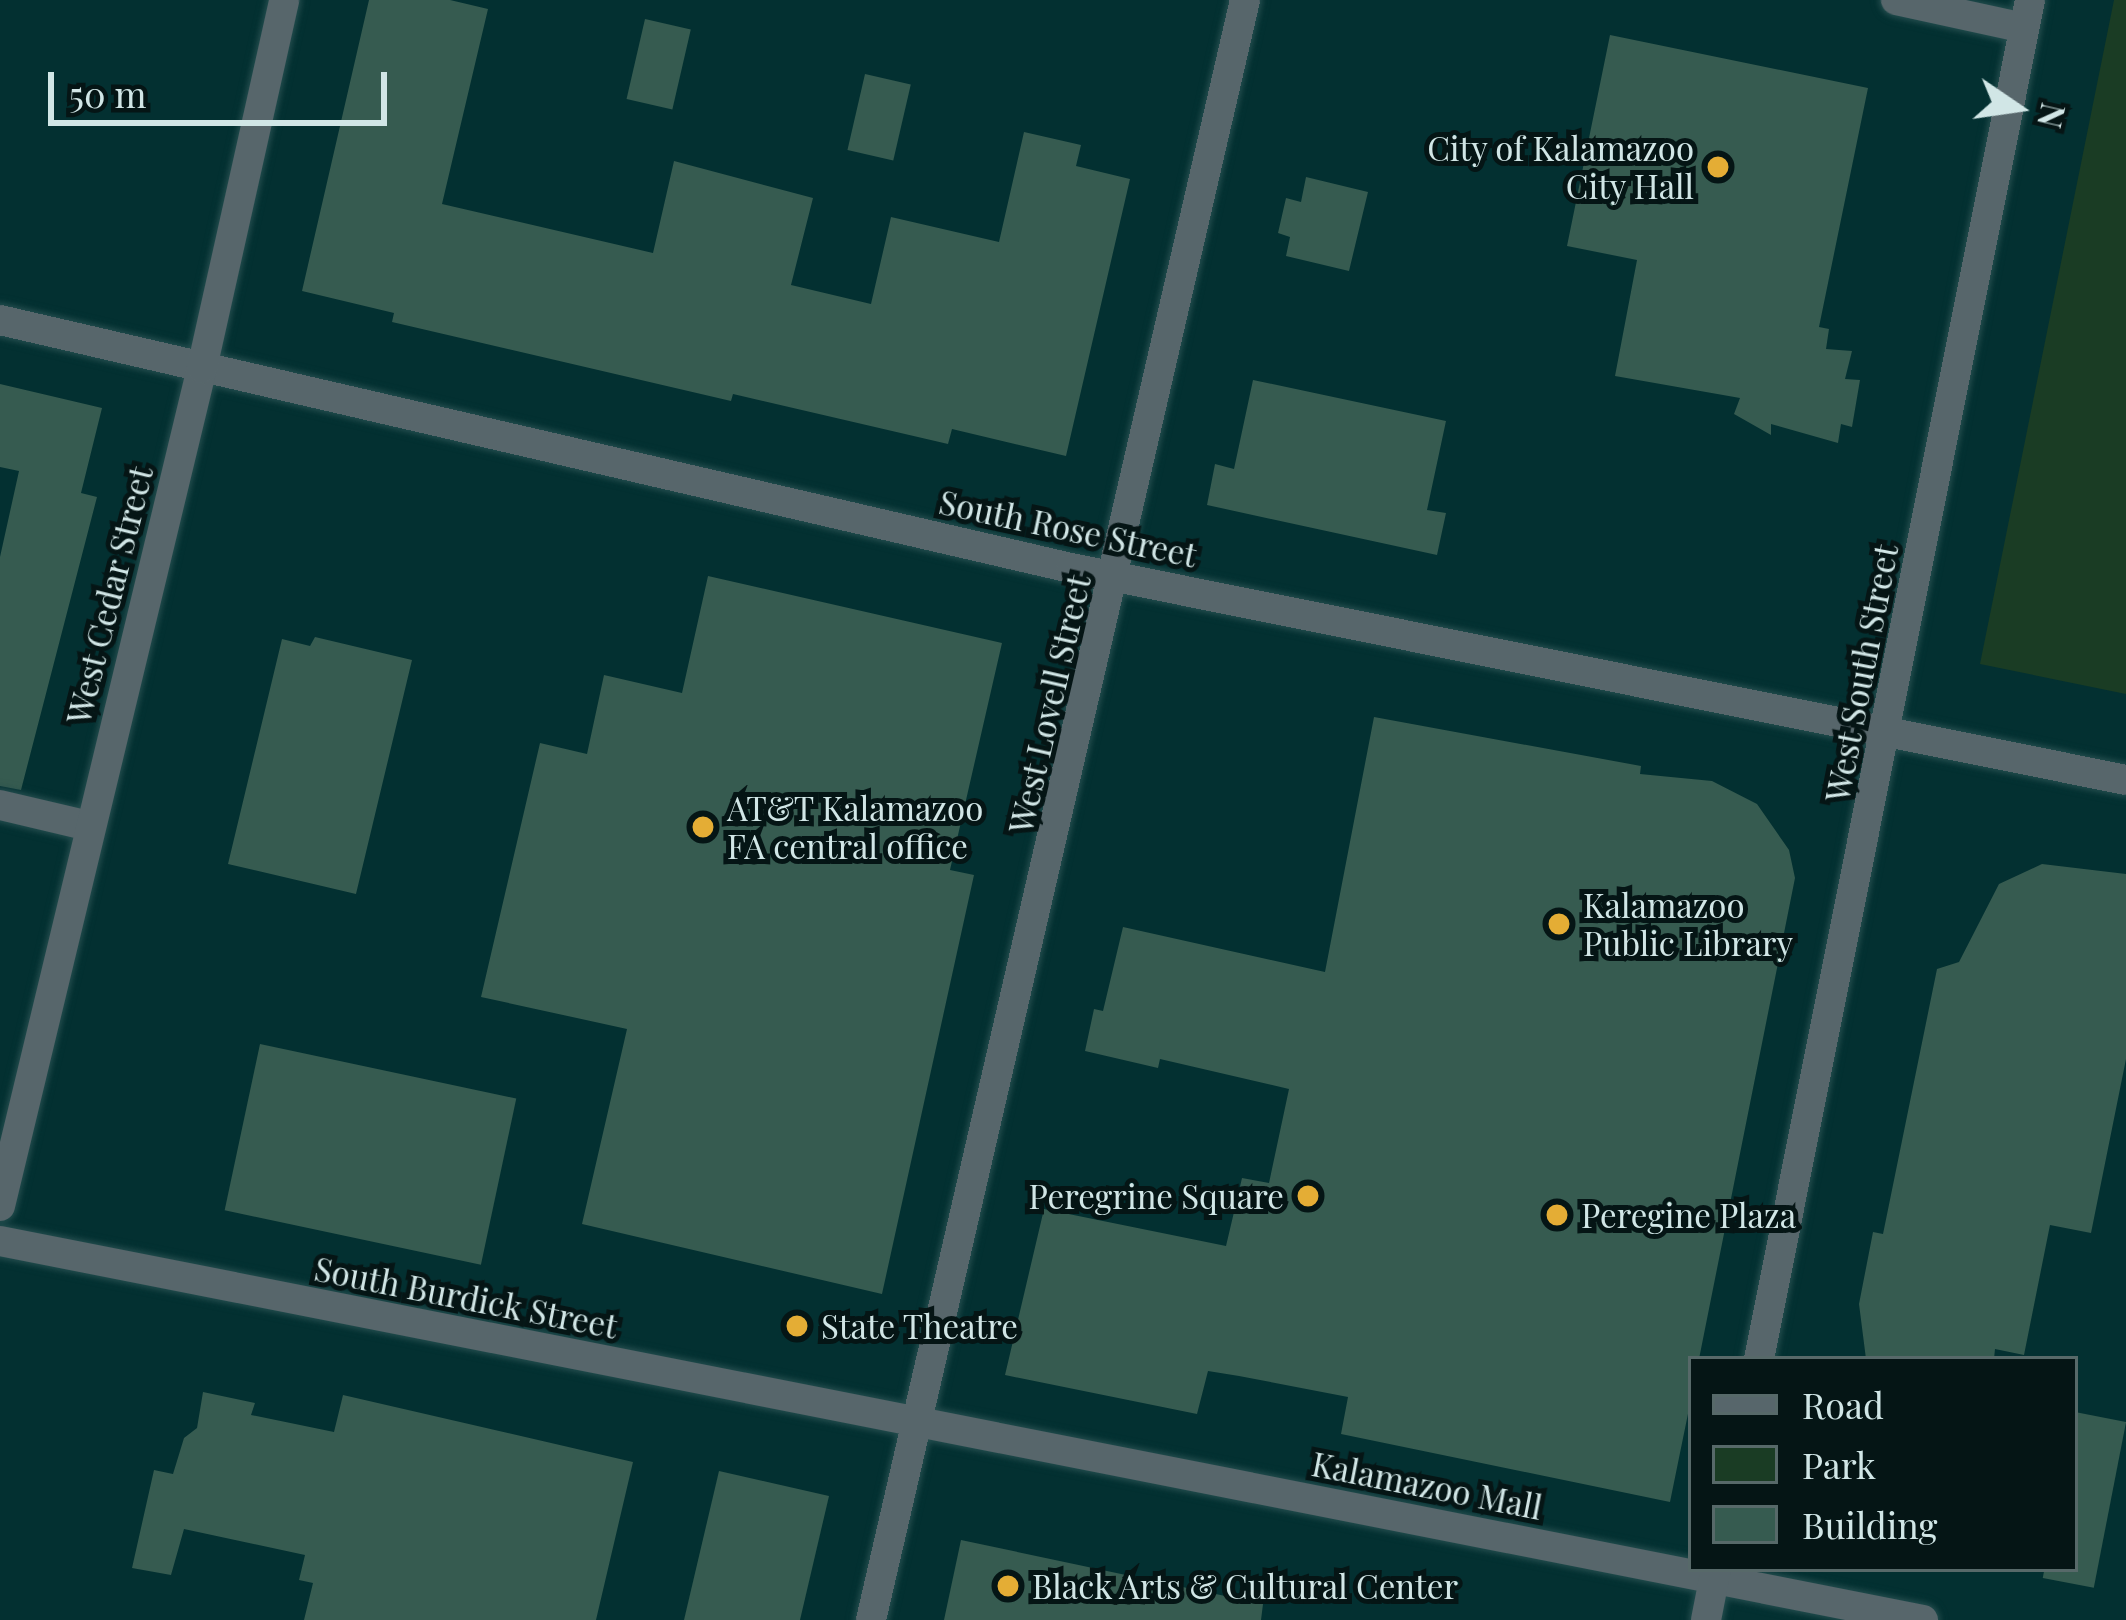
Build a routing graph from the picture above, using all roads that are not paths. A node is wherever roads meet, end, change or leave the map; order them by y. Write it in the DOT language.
graph roads {
  1 [pos="284,0"];
  2 [pos="1246,0"];
  3 [pos="1896,0"];
  4 [pos="2027,14"];
  5 [pos="0,320"];
  6 [pos="202,368"];
  7 [pos="1116,576"];
  8 [pos="1887,731"];
  9 [pos="2126,780"];
  10 [pos="0,805"];
  11 [pos="88,826"];
  12 [pos="0,1206"];
  13 [pos="0,1241"];
  14 [pos="1760,1356"];
  15 [pos="917,1423"];
  16 [pos="1688,1568"];
  17 [pos="1715,1573"];
  18 [pos="871,1620"];
  19 [pos="1706,1620"];
  20 [pos="1923,1620"];
  1 -- 6 [label="street, West Cedar Street"];
  2 -- 7 [label="street, West Lovell Street"];
  3 -- 4 [label="street"];
  4 -- 8 [label="street, West South Street"];
  5 -- 6 [label="street, South Rose Street"];
  6 -- 7 [label="street, South Rose Street"];
  6 -- 11 [label="street, West Cedar Street"];
  7 -- 8 [label="street, South Rose Street"];
  7 -- 15 [label="street, West Lovell Street"];
  8 -- 9 [label="street, South Rose Street"];
  8 -- 14 [label="street, West South Street"];
  10 -- 11 [label="street"];
  11 -- 12 [label="street, West Cedar Street"];
  13 -- 15 [label="street, South Burdick Street"];
  15 -- 16 [label="street, Kalamazoo Mall"];
  15 -- 18 [label="street, West Lovell Street"];
  17 -- 19 [label="street"];
  17 -- 20 [label="street, Kalamazoo Mall"];
}
